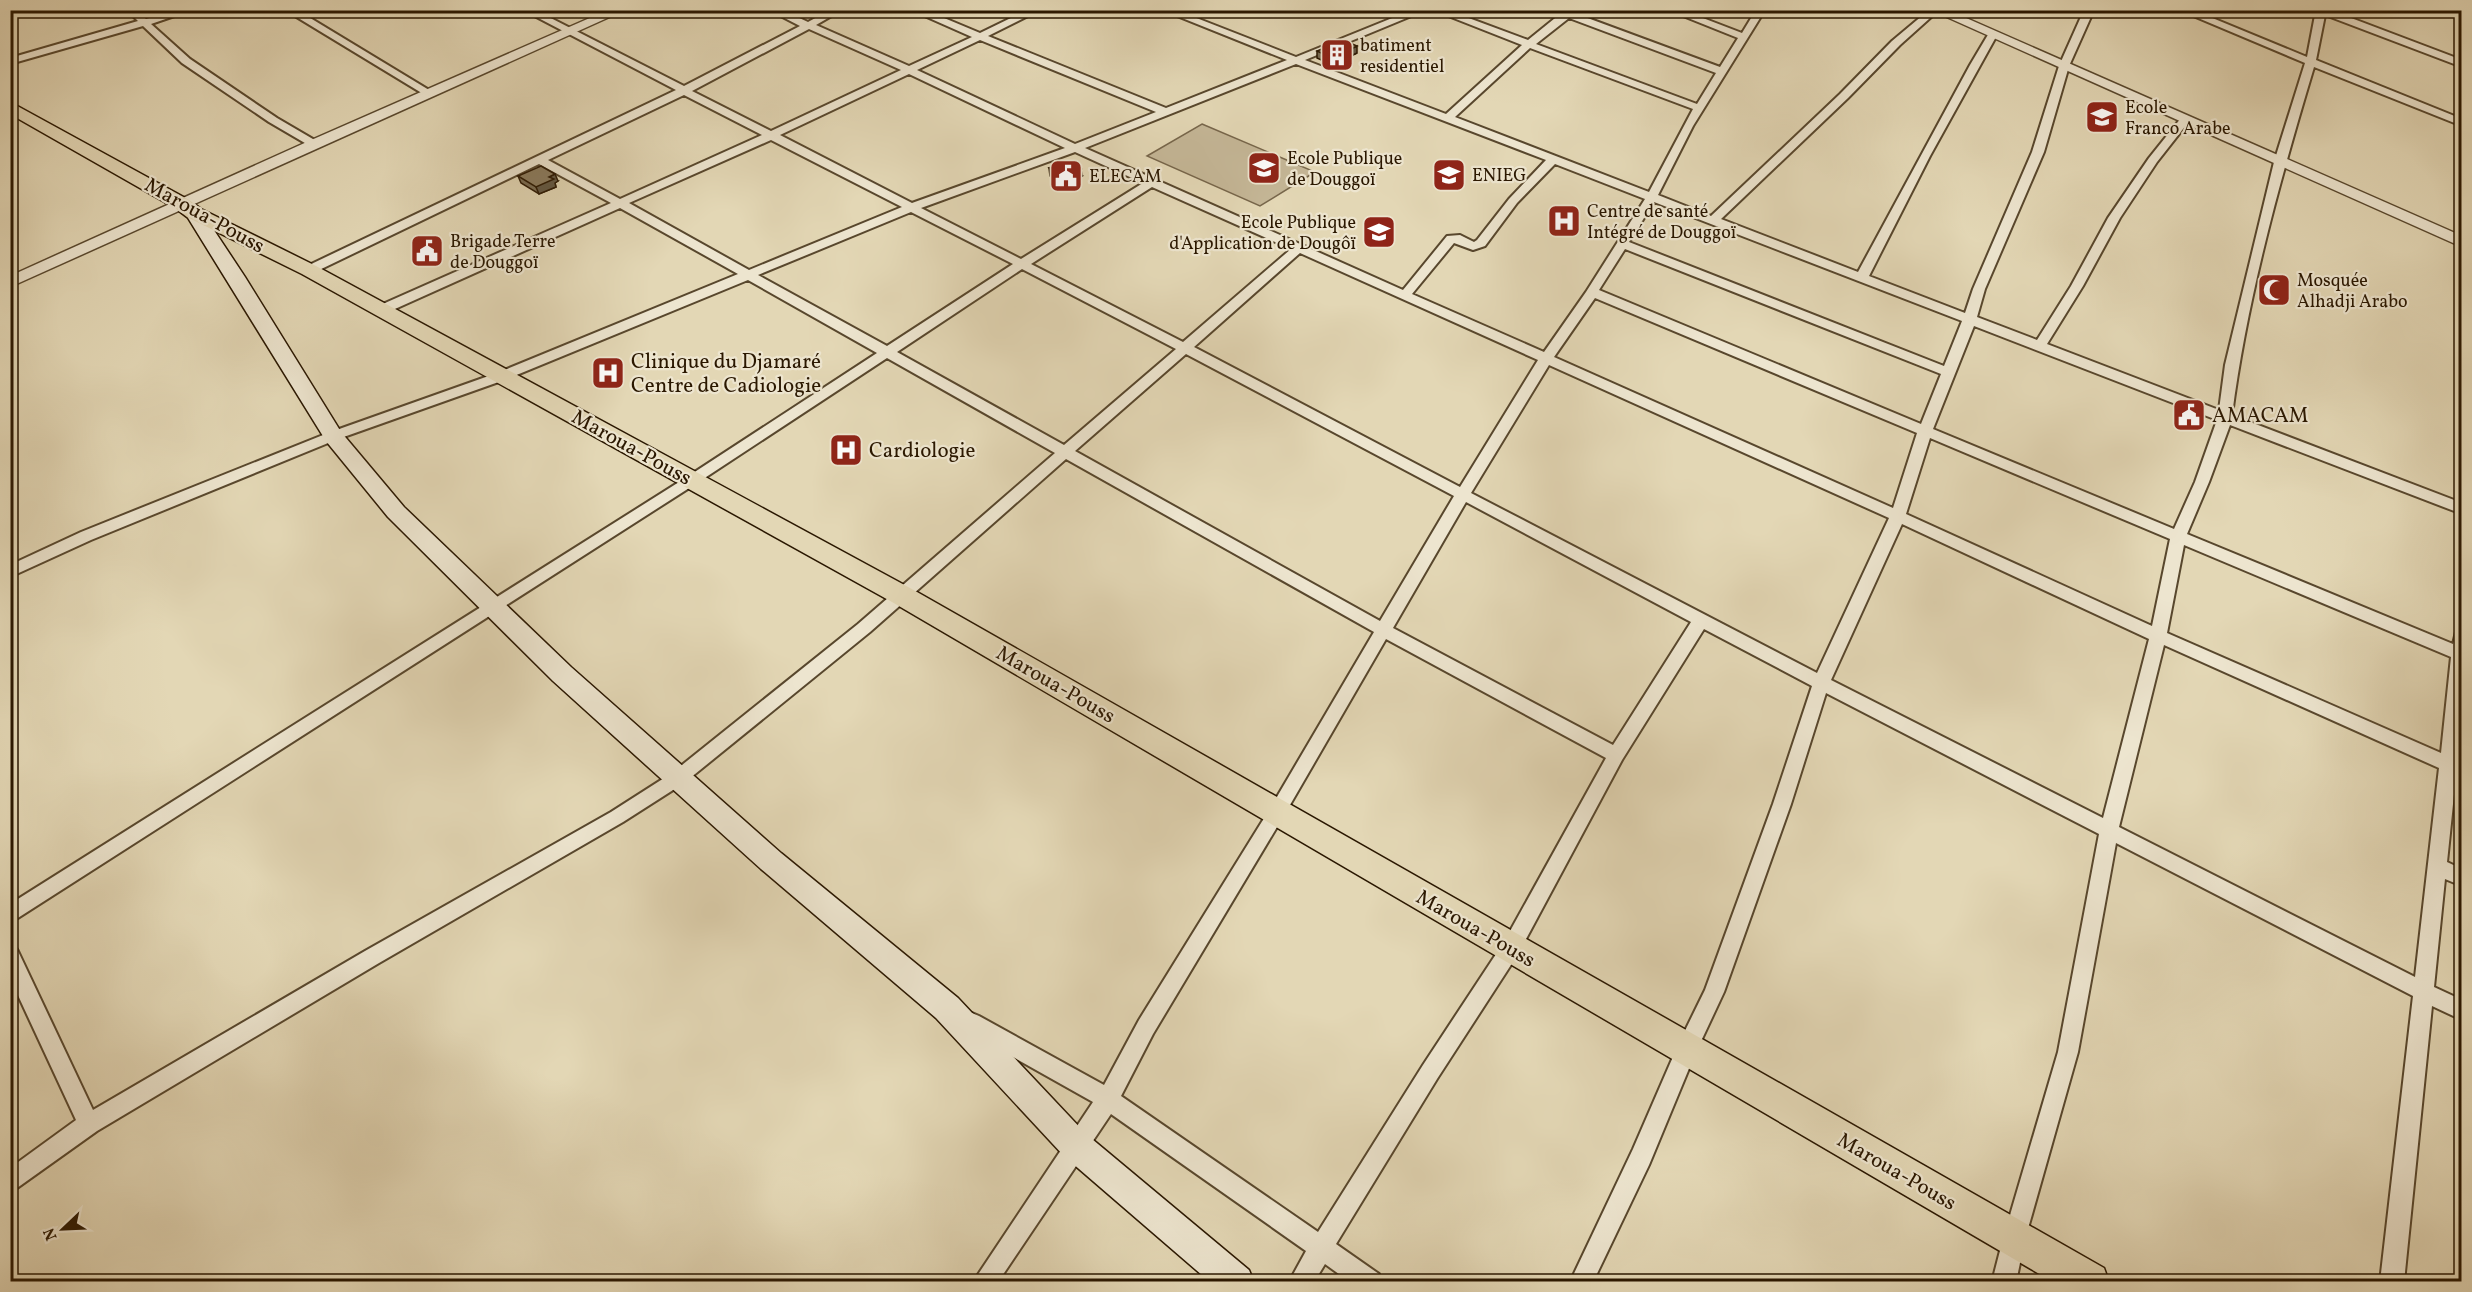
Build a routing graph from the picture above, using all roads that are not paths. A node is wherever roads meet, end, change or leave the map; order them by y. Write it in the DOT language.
graph roads {
  1 [pos="131,10"];
  2 [pos="188,10"];
  3 [pos="288,10"];
  4 [pos="527,10"];
  5 [pos="619,10"];
  6 [pos="773,10"];
  7 [pos="838,10"];
  8 [pos="915,10"];
  9 [pos="1036,10"];
  10 [pos="1166,10"];
  11 [pos="1422,10"];
  12 [pos="1437,10"];
  13 [pos="1672,10"];
  14 [pos="1936,10"];
  15 [pos="2089,10"];
  16 [pos="2183,10"];
  17 [pos="1759,11"];
  18 [pos="2321,11"];
  19 [pos="1570,12"];
  20 [pos="146,22"];
  21 [pos="806,26"];
  22 [pos="570,32"];
  23 [pos="1992,35"];
  24 [pos="980,37"];
  25 [pos="1744,37"];
  26 [pos="1528,45"];
  27 [pos="1296,60"];
  28 [pos="10,61"];
  29 [pos="2311,61"];
  30 [pos="2462,64"];
  31 [pos="2064,66"];
  32 [pos="909,70"];
  33 [pos="1724,72"];
  34 [pos="685,90"];
  35 [pos="429,93"];
  36 [pos="10,107"];
  37 [pos="1700,108"];
  38 [pos="1166,112"];
  39 [pos="1448,118"];
  40 [pos="2185,120"];
  41 [pos="2462,123"];
  42 [pos="772,135"];
  43 [pos="314,144"];
  44 [pos="1075,148"];
  45 [pos="537,159"];
  46 [pos="1553,160"];
  47 [pos="2280,162"];
  48 [pos="1152,182"];
  49 [pos="1652,198"];
  50 [pos="622,204"];
  51 [pos="913,207"];
  52 [pos="188,208"];
  53 [pos="1712,221"];
  54 [pos="2462,242"];
  55 [pos="1621,243"];
  56 [pos="1299,248"];
  57 [pos="1022,264"];
  58 [pos="309,270"];
  59 [pos="746,275"];
  60 [pos="1861,279"];
  61 [pos="10,282"];
  62 [pos="1592,292"];
  63 [pos="1405,295"];
  64 [pos="381,310"];
  65 [pos="1969,321"];
  66 [pos="1183,347"];
  67 [pos="2040,347"];
  68 [pos="887,353"];
  69 [pos="1546,359"];
  70 [pos="1948,372"];
  71 [pos="502,376"];
  72 [pos="2225,418"];
  73 [pos="1925,431"];
  74 [pos="333,436"];
  75 [pos="1067,452"];
  76 [pos="692,480"];
  77 [pos="1463,494"];
  78 [pos="2462,509"];
  79 [pos="1898,516"];
  80 [pos="2178,537"];
  81 [pos="10,572"];
  82 [pos="901,595"];
  83 [pos="492,606"];
  84 [pos="1701,620"];
  85 [pos="1383,630"];
  86 [pos="2158,635"];
  87 [pos="2462,636"];
  88 [pos="2461,655"];
  89 [pos="1821,683"];
  90 [pos="1616,755"];
  91 [pos="2454,767"];
  92 [pos="678,778"];
  93 [pos="1277,812"];
  94 [pos="2109,830"];
  95 [pos="2436,866"];
  96 [pos="2462,878"];
  97 [pos="10,915"];
  98 [pos="1511,948"];
  99 [pos="10,955"];
  100 [pos="2422,991"];
  101 [pos="946,1008"];
  102 [pos="2462,1011"];
  103 [pos="1686,1050"];
  104 [pos="1108,1099"];
  105 [pos="89,1124"];
  106 [pos="1075,1145"];
  107 [pos="10,1182"];
  108 [pos="2014,1239"];
  109 [pos="1321,1248"];
  110 [pos="984,1281"];
  111 [pos="1237,1281"];
  112 [pos="1300,1281"];
  113 [pos="1371,1281"];
  114 [pos="1581,1281"];
  115 [pos="2004,1281"];
  116 [pos="2090,1281"];
  117 [pos="2392,1281"];
  1 -- 20 [label="street"];
  2 -- 20 [label="street"];
  3 -- 35 [label="street"];
  4 -- 22 [label="street"];
  5 -- 22 [label="street"];
  6 -- 21 [label="street"];
  7 -- 21 [label="street"];
  8 -- 24 [label="street"];
  9 -- 24 [label="street"];
  10 -- 27 [label="street"];
  11 -- 27 [label="street"];
  12 -- 26 [label="street"];
  13 -- 25 [label="street"];
  14 -- 23 [label="street"];
  14 -- 53 [label="street"];
  15 -- 31 [label="street"];
  16 -- 29 [label="street"];
  17 -- 25 [label="street"];
  18 -- 29 [label="street"];
  18 -- 30 [label="street"];
  19 -- 26 [label="street"];
  19 -- 33 [label="street"];
  20 -- 28 [label="street"];
  20 -- 43 [label="street"];
  21 -- 32 [label="street"];
  21 -- 34 [label="street"];
  22 -- 34 [label="street"];
  22 -- 35 [label="street"];
  23 -- 31 [label="street"];
  23 -- 60 [label="street"];
  24 -- 32 [label="street"];
  24 -- 38 [label="street"];
  25 -- 33 [label="street"];
  26 -- 37 [label="street"];
  26 -- 39 [label="street"];
  27 -- 38 [label="street"];
  27 -- 39 [label="street"];
  29 -- 41 [label="street"];
  29 -- 47 [label="street"];
  31 -- 40 [label="street"];
  31 -- 65 [label="street"];
  32 -- 42 [label="street"];
  32 -- 44 [label="street"];
  33 -- 37 [label="street"];
  34 -- 42 [label="street"];
  34 -- 45 [label="street"];
  35 -- 43 [label="street"];
  36 -- 52 [label="main road, Maroua-Pouss"];
  37 -- 49 [label="street"];
  38 -- 44 [label="street"];
  39 -- 46 [label="street"];
  40 -- 47 [label="street"];
  40 -- 67 [label="street"];
  42 -- 50 [label="street"];
  42 -- 51 [label="street"];
  43 -- 52 [label="street"];
  44 -- 48 [label="street"];
  44 -- 51 [label="street"];
  45 -- 50 [label="street"];
  45 -- 58 [label="street"];
  46 -- 49 [label="street"];
  46 -- 63 [label="street"];
  47 -- 54 [label="street"];
  47 -- 72 [label="street"];
  48 -- 56 [label="street"];
  48 -- 57 [label="street"];
  49 -- 53 [label="street"];
  49 -- 55 [label="street"];
  50 -- 59 [label="street"];
  50 -- 64 [label="street"];
  51 -- 57 [label="street"];
  51 -- 59 [label="street"];
  52 -- 58 [label="main road, Maroua-Pouss"];
  52 -- 61 [label="street"];
  52 -- 74 [label="main road"];
  53 -- 60 [label="street"];
  55 -- 62 [label="street"];
  55 -- 70 [label="street"];
  56 -- 63 [label="street"];
  56 -- 66 [label="street"];
  57 -- 66 [label="street"];
  57 -- 68 [label="street"];
  58 -- 64 [label="main road, Maroua-Pouss"];
  59 -- 68 [label="street"];
  59 -- 71 [label="street"];
  60 -- 65 [label="street"];
  62 -- 69 [label="street"];
  62 -- 73 [label="street"];
  63 -- 69 [label="street"];
  64 -- 71 [label="main road, Maroua-Pouss"];
  65 -- 67 [label="street"];
  65 -- 70 [label="street"];
  66 -- 75 [label="street"];
  66 -- 77 [label="street"];
  67 -- 72 [label="street"];
  68 -- 75 [label="street"];
  68 -- 76 [label="street"];
  69 -- 77 [label="street"];
  69 -- 79 [label="street"];
  70 -- 73 [label="street"];
  71 -- 74 [label="street"];
  71 -- 76 [label="main road, Maroua-Pouss"];
  72 -- 78 [label="street"];
  72 -- 80 [label="street"];
  73 -- 79 [label="street"];
  73 -- 80 [label="street"];
  74 -- 81 [label="street"];
  74 -- 83 [label="main road"];
  75 -- 82 [label="street"];
  75 -- 85 [label="street"];
  76 -- 82 [label="main road, Maroua-Pouss"];
  76 -- 83 [label="street"];
  77 -- 84 [label="street"];
  77 -- 85 [label="street"];
  79 -- 86 [label="street"];
  79 -- 89 [label="street"];
  80 -- 86 [label="street"];
  80 -- 88 [label="street"];
  82 -- 92 [label="street"];
  82 -- 93 [label="main road, Maroua-Pouss"];
  83 -- 92 [label="main road"];
  83 -- 97 [label="street"];
  84 -- 89 [label="street"];
  84 -- 90 [label="street"];
  85 -- 90 [label="street"];
  85 -- 93 [label="street"];
  86 -- 91 [label="street"];
  86 -- 94 [label="street"];
  87 -- 88 [label="street"];
  88 -- 91 [label="street"];
  89 -- 94 [label="street"];
  89 -- 103 [label="street"];
  90 -- 98 [label="street"];
  91 -- 95 [label="street"];
  92 -- 101 [label="main road"];
  92 -- 105 [label="street"];
  93 -- 98 [label="main road, Maroua-Pouss"];
  93 -- 104 [label="street"];
  94 -- 100 [label="street"];
  94 -- 108 [label="street"];
  95 -- 96 [label="street"];
  95 -- 100 [label="street"];
  98 -- 103 [label="main road, Maroua-Pouss"];
  98 -- 109 [label="street"];
  99 -- 105 [label="street"];
  100 -- 102 [label="street"];
  100 -- 117 [label="street"];
  101 -- 104 [label="street"];
  101 -- 106 [label="main road"];
  103 -- 108 [label="main road, Maroua-Pouss"];
  103 -- 114 [label="street"];
  104 -- 106 [label="street"];
  104 -- 109 [label="street"];
  105 -- 107 [label="street"];
  106 -- 110 [label="street"];
  106 -- 111 [label="main road"];
  108 -- 115 [label="street"];
  108 -- 116 [label="main road, Maroua-Pouss"];
  109 -- 112 [label="street"];
  109 -- 113 [label="street"];
}
